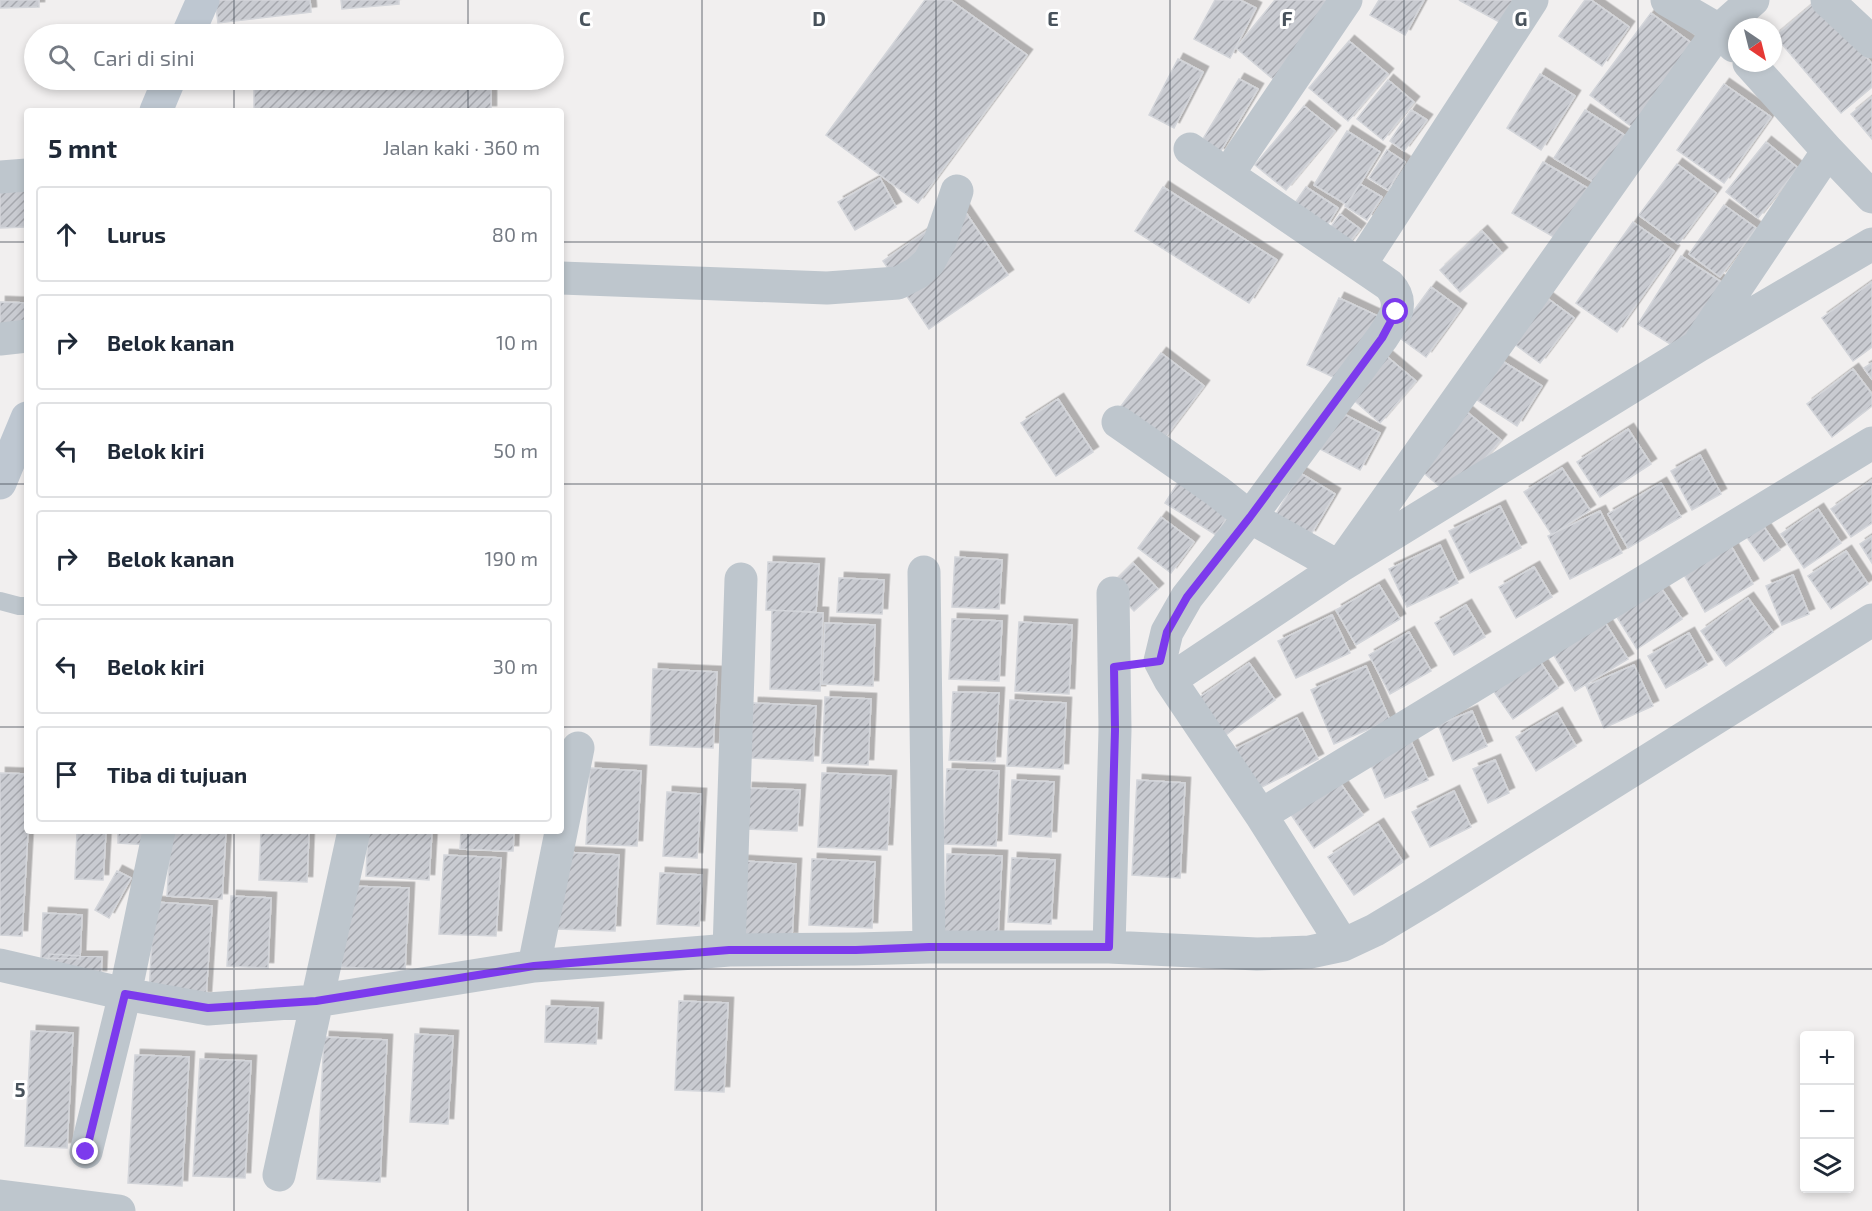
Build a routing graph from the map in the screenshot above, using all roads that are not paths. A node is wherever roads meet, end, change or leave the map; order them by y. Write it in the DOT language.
graph roads {
  1 [pos="203,0"];
  2 [pos="1346,0"];
  3 [pos="1532,0"];
  4 [pos="1667,0"];
  5 [pos="1753,0"];
  6 [pos="1827,0"];
  7 [pos="1742,18"];
  8 [pos="192,24"];
  9 [pos="1728,40"];
  10 [pos="1872,42"];
  11 [pos="1757,72"];
  12 [pos="165,90"];
  13 [pos="157,108"];
  14 [pos="1190,149"];
  15 [pos="1828,151"];
  16 [pos="1228,174"];
  17 [pos="24,175"];
  18 [pos="0,177"];
  19 [pos="957,191"];
  20 [pos="1872,197"];
  21 [pos="1872,244"];
  22 [pos="1360,265"];
  23 [pos="564,278"];
  24 [pos="24,336"];
  25 [pos="0,339"];
  26 [pos="1698,346"];
  27 [pos="1119,422"];
  28 [pos="24,430"];
  29 [pos="1872,443"];
  30 [pos="0,483"];
  31 [pos="1250,517"];
  32 [pos="1339,567"];
  33 [pos="924,572"];
  34 [pos="741,579"];
  35 [pos="1113,594"];
  36 [pos="0,602"];
  37 [pos="24,606"];
  38 [pos="1872,620"];
  39 [pos="1114,667"];
  40 [pos="1165,671"];
  41 [pos="578,748"];
  42 [pos="1261,815"];
  43 [pos="564,817"];
  44 [pos="158,834"];
  45 [pos="353,834"];
  46 [pos="561,834"];
  47 [pos="1342,945"];
  48 [pos="929,947"];
  49 [pos="1109,947"];
  50 [pos="729,950"];
  51 [pos="0,965"];
  52 [pos="534,966"];
  53 [pos="125,994"];
  54 [pos="316,1001"];
  55 [pos="86,1152"];
  56 [pos="279,1175"];
  57 [pos="0,1197"];
  58 [pos="119,1211"];
  1 -- 8 [label="main road"];
  2 -- 16 [label="street"];
  3 -- 22 [label="street"];
  4 -- 9 [label="street"];
  5 -- 7 [label="street"];
  6 -- 10 [label="street"];
  9 -- 32 [label="street"];
  11 -- 15 [label="street"];
  12 -- 13 [label="main road"];
  14 -- 16 [label="street"];
  15 -- 20 [label="street"];
  15 -- 26 [label="street"];
  16 -- 22 [label="street"];
  17 -- 18 [label="street"];
  19 -- 23 [label="street"];
  21 -- 26 [label="street"];
  22 -- 31 [label="street"];
  24 -- 25 [label="street"];
  26 -- 32 [label="street"];
  27 -- 31 [label="street"];
  28 -- 30 [label="main road"];
  29 -- 42 [label="street"];
  31 -- 32 [label="street"];
  31 -- 40 [label="street"];
  32 -- 40 [label="street"];
  33 -- 48 [label="street"];
  34 -- 50 [label="street"];
  35 -- 39 [label="street"];
  36 -- 37 [label="lane"];
  38 -- 47 [label="street"];
  39 -- 40 [label="street"];
  39 -- 49 [label="street"];
  40 -- 42 [label="street"];
  41 -- 43 [label="street"];
  42 -- 47 [label="street"];
  44 -- 53 [label="street"];
  45 -- 54 [label="street"];
  46 -- 52 [label="street"];
  47 -- 49 [label="street"];
  48 -- 49 [label="street"];
  48 -- 50 [label="street"];
  50 -- 52 [label="street"];
  51 -- 53 [label="street"];
  52 -- 54 [label="street"];
  53 -- 54 [label="street"];
  53 -- 55 [label="street"];
  54 -- 56 [label="street"];
  57 -- 58 [label="street"];
}
